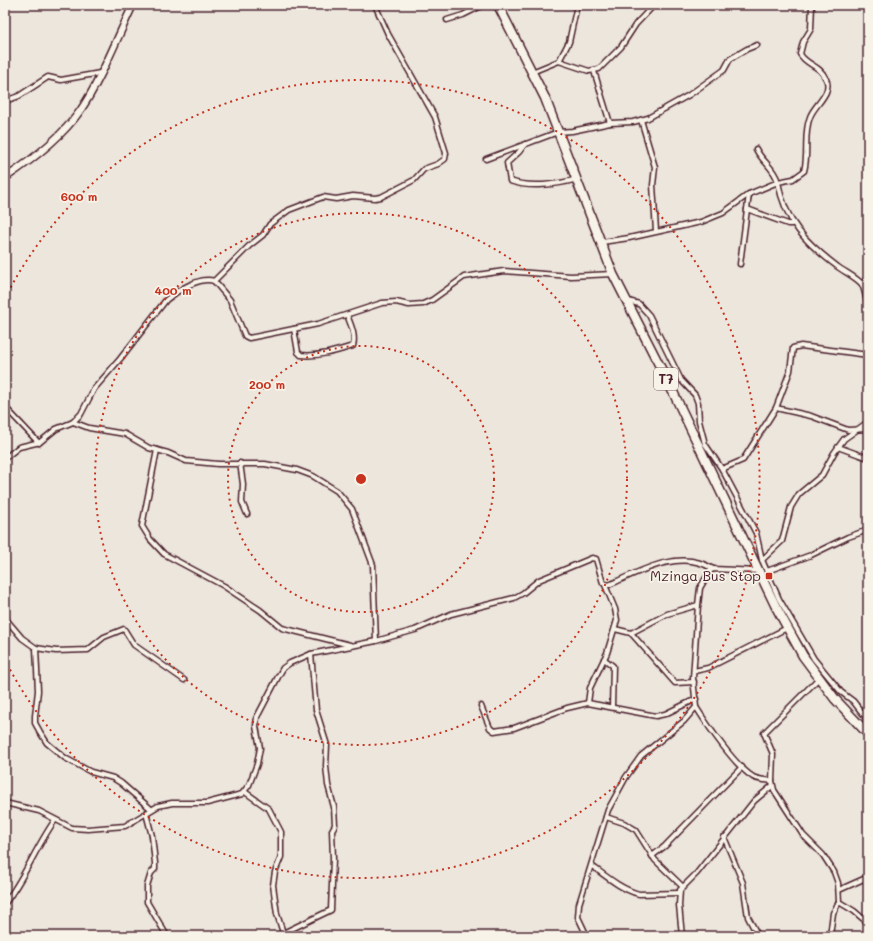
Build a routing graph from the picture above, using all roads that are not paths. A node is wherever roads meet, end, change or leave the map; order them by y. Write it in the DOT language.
graph roads {
  1 [pos="133,5"];
  2 [pos="375,5"];
  3 [pos="483,5"];
  4 [pos="498,5"];
  5 [pos="577,5"];
  6 [pos="654,5"];
  7 [pos="812,5"];
  8 [pos="447,20"];
  9 [pos="757,45"];
  10 [pos="559,61"];
  11 [pos="594,71"];
  12 [pos="532,72"];
  13 [pos="100,73"];
  14 [pos="5,101"];
  15 [pos="641,120"];
  16 [pos="610,122"];
  17 [pos="558,132"];
  18 [pos="525,144"];
  19 [pos="756,148"];
  20 [pos="486,159"];
  21 [pos="5,178"];
  22 [pos="576,179"];
  23 [pos="778,182"];
  24 [pos="749,194"];
  25 [pos="747,209"];
  26 [pos="792,224"];
  27 [pos="656,232"];
  28 [pos="602,242"];
  29 [pos="740,264"];
  30 [pos="613,274"];
  31 [pos="868,278"];
  32 [pos="214,281"];
  33 [pos="862,284"];
  34 [pos="628,301"];
  35 [pos="868,306"];
  36 [pos="347,315"];
  37 [pos="294,329"];
  38 [pos="868,355"];
  39 [pos="5,407"];
  40 [pos="776,408"];
  41 [pos="73,422"];
  42 [pos="868,422"];
  43 [pos="860,428"];
  44 [pos="868,429"];
  45 [pos="39,443"];
  46 [pos="838,447"];
  47 [pos="157,450"];
  48 [pos="5,458"];
  49 [pos="868,458"];
  50 [pos="240,463"];
  51 [pos="722,469"];
  52 [pos="247,514"];
  53 [pos="868,530"];
  54 [pos="762,560"];
  55 [pos="713,569"];
  56 [pos="764,572"];
  57 [pos="605,584"];
  58 [pos="698,605"];
  59 [pos="5,618"];
  60 [pos="787,628"];
  61 [pos="615,629"];
  62 [pos="631,633"];
  63 [pos="376,641"];
  64 [pos="353,645"];
  65 [pos="36,648"];
  66 [pos="311,654"];
  67 [pos="604,659"];
  68 [pos="694,671"];
  69 [pos="819,678"];
  70 [pos="184,680"];
  71 [pos="694,682"];
  72 [pos="696,699"];
  73 [pos="588,703"];
  74 [pos="481,706"];
  75 [pos="612,707"];
  76 [pos="696,707"];
  77 [pos="868,720"];
  78 [pos="868,734"];
  79 [pos="742,767"];
  80 [pos="772,781"];
  81 [pos="772,786"];
  82 [pos="245,792"];
  83 [pos="5,803"];
  84 [pos="151,809"];
  85 [pos="146,813"];
  86 [pos="606,817"];
  87 [pos="55,820"];
  88 [pos="724,837"];
  89 [pos="652,856"];
  90 [pos="592,866"];
  91 [pos="868,877"];
  92 [pos="682,887"];
  93 [pos="839,890"];
  94 [pos="679,893"];
  95 [pos="840,902"];
  96 [pos="5,903"];
  97 [pos="868,923"];
  98 [pos="283,935"];
  99 [pos="167,936"];
  100 [pos="277,936"];
  101 [pos="587,936"];
  102 [pos="682,936"];
  103 [pos="758,936"];
  104 [pos="830,936"];
  1 -- 13 [label="main road"];
  2 -- 32 [label="street"];
  3 -- 8 [label="street"];
  4 -- 12 [label="highway, T7"];
  5 -- 10 [label="street"];
  6 -- 11 [label="street"];
  7 -- 23 [label="street"];
  9 -- 15 [label="street"];
  10 -- 11 [label="street"];
  10 -- 12 [label="street"];
  11 -- 16 [label="street"];
  12 -- 17 [label="highway, T7"];
  13 -- 14 [label="street"];
  13 -- 21 [label="main road"];
  15 -- 16 [label="street"];
  15 -- 27 [label="street"];
  16 -- 17 [label="street"];
  17 -- 18 [label="street"];
  17 -- 22 [label="highway, T7"];
  18 -- 20 [label="street"];
  18 -- 22 [label="street"];
  19 -- 23 [label="street"];
  22 -- 28 [label="highway, T7"];
  23 -- 24 [label="street"];
  23 -- 26 [label="street"];
  24 -- 25 [label="street"];
  24 -- 27 [label="street"];
  25 -- 26 [label="street"];
  25 -- 29 [label="street"];
  26 -- 33 [label="street"];
  27 -- 28 [label="street"];
  28 -- 30 [label="highway, T7"];
  30 -- 34 [label="highway, T7"];
  30 -- 36 [label="street"];
  31 -- 33 [label="street"];
  32 -- 37 [label="street"];
  32 -- 41 [label="street"];
  33 -- 35 [label="street"];
  34 -- 51 [label="street"];
  34 -- 56 [label="highway, T7"];
  36 -- 37 [label="street"];
  36 -- 37 [label="street"];
  38 -- 40 [label="street"];
  39 -- 45 [label="street"];
  40 -- 43 [label="street"];
  40 -- 51 [label="street"];
  41 -- 45 [label="street"];
  41 -- 47 [label="street"];
  42 -- 43 [label="street"];
  43 -- 44 [label="street"];
  43 -- 46 [label="street"];
  45 -- 48 [label="street"];
  46 -- 49 [label="street"];
  46 -- 54 [label="street"];
  47 -- 50 [label="street"];
  47 -- 64 [label="street"];
  50 -- 52 [label="street"];
  50 -- 63 [label="street"];
  51 -- 54 [label="street"];
  53 -- 56 [label="street"];
  54 -- 56 [label="street"];
  55 -- 56 [label="street"];
  55 -- 57 [label="street"];
  55 -- 58 [label="street"];
  56 -- 60 [label="highway, T7"];
  56 -- 77 [label="street"];
  57 -- 61 [label="street"];
  57 -- 63 [label="street"];
  58 -- 62 [label="street"];
  58 -- 68 [label="street"];
  59 -- 65 [label="street"];
  60 -- 68 [label="street"];
  60 -- 69 [label="highway, T7"];
  61 -- 62 [label="street"];
  61 -- 67 [label="street"];
  62 -- 71 [label="street"];
  63 -- 64 [label="street"];
  64 -- 66 [label="street"];
  65 -- 70 [label="street"];
  65 -- 84 [label="street"];
  66 -- 82 [label="street"];
  66 -- 98 [label="street"];
  67 -- 73 [label="street"];
  67 -- 75 [label="street"];
  68 -- 71 [label="street"];
  69 -- 78 [label="highway, T7"];
  69 -- 80 [label="street"];
  71 -- 72 [label="street"];
  72 -- 75 [label="street"];
  72 -- 76 [label="street"];
  73 -- 74 [label="street"];
  73 -- 75 [label="street"];
  76 -- 79 [label="street"];
  76 -- 86 [label="street"];
  79 -- 80 [label="street"];
  79 -- 89 [label="street"];
  80 -- 81 [label="street"];
  81 -- 88 [label="street"];
  81 -- 93 [label="street"];
  82 -- 84 [label="street"];
  82 -- 98 [label="street"];
  83 -- 87 [label="street"];
  84 -- 85 [label="street"];
  85 -- 87 [label="street"];
  85 -- 99 [label="street"];
  86 -- 89 [label="street"];
  86 -- 90 [label="street"];
  87 -- 96 [label="street"];
  88 -- 92 [label="street"];
  88 -- 103 [label="street"];
  89 -- 92 [label="street"];
  90 -- 94 [label="street"];
  90 -- 101 [label="street"];
  91 -- 93 [label="street"];
  92 -- 94 [label="street"];
  93 -- 95 [label="street"];
  94 -- 102 [label="street"];
  95 -- 97 [label="street"];
  95 -- 104 [label="street"];
  98 -- 100 [label="street"];
}
